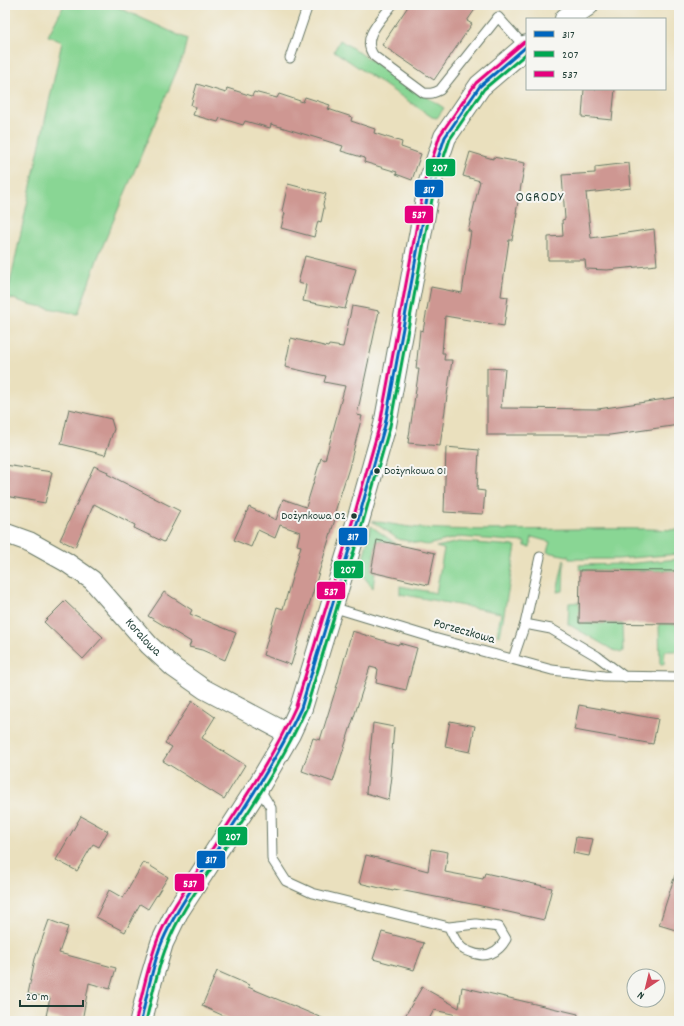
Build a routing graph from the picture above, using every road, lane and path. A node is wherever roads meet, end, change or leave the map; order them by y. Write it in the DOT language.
graph roads {
  1 [pos="308,5"];
  2 [pos="392,5"];
  3 [pos="586,5"];
  4 [pos="567,18"];
  5 [pos="526,46"];
  6 [pos="290,58"];
  7 [pos="5,533"];
  8 [pos="540,557"];
  9 [pos="332,608"];
  10 [pos="525,624"];
  11 [pos="513,659"];
  12 [pos="625,677"];
  13 [pos="679,677"];
  14 [pos="289,734"];
  15 [pos="258,787"];
  16 [pos="449,927"];
  17 [pos="141,1021"];
  1 -- 6 [label="lane"];
  2 -- 5 [label="lane"];
  3 -- 4 [label="street"];
  5 -- 9 [label="street"];
  7 -- 14 [label="street, Koralowa"];
  8 -- 10 [label="lane"];
  9 -- 11 [label="lane, Porzeczkowa"];
  9 -- 14 [label="street"];
  10 -- 11 [label="lane"];
  10 -- 12 [label="lane"];
  11 -- 12 [label="lane, Porzeczkowa"];
  12 -- 13 [label="lane, Porzeczkowa"];
  14 -- 15 [label="street"];
  15 -- 16 [label="lane"];
  15 -- 17 [label="street"];
  16 -- 16 [label="lane"];
}
